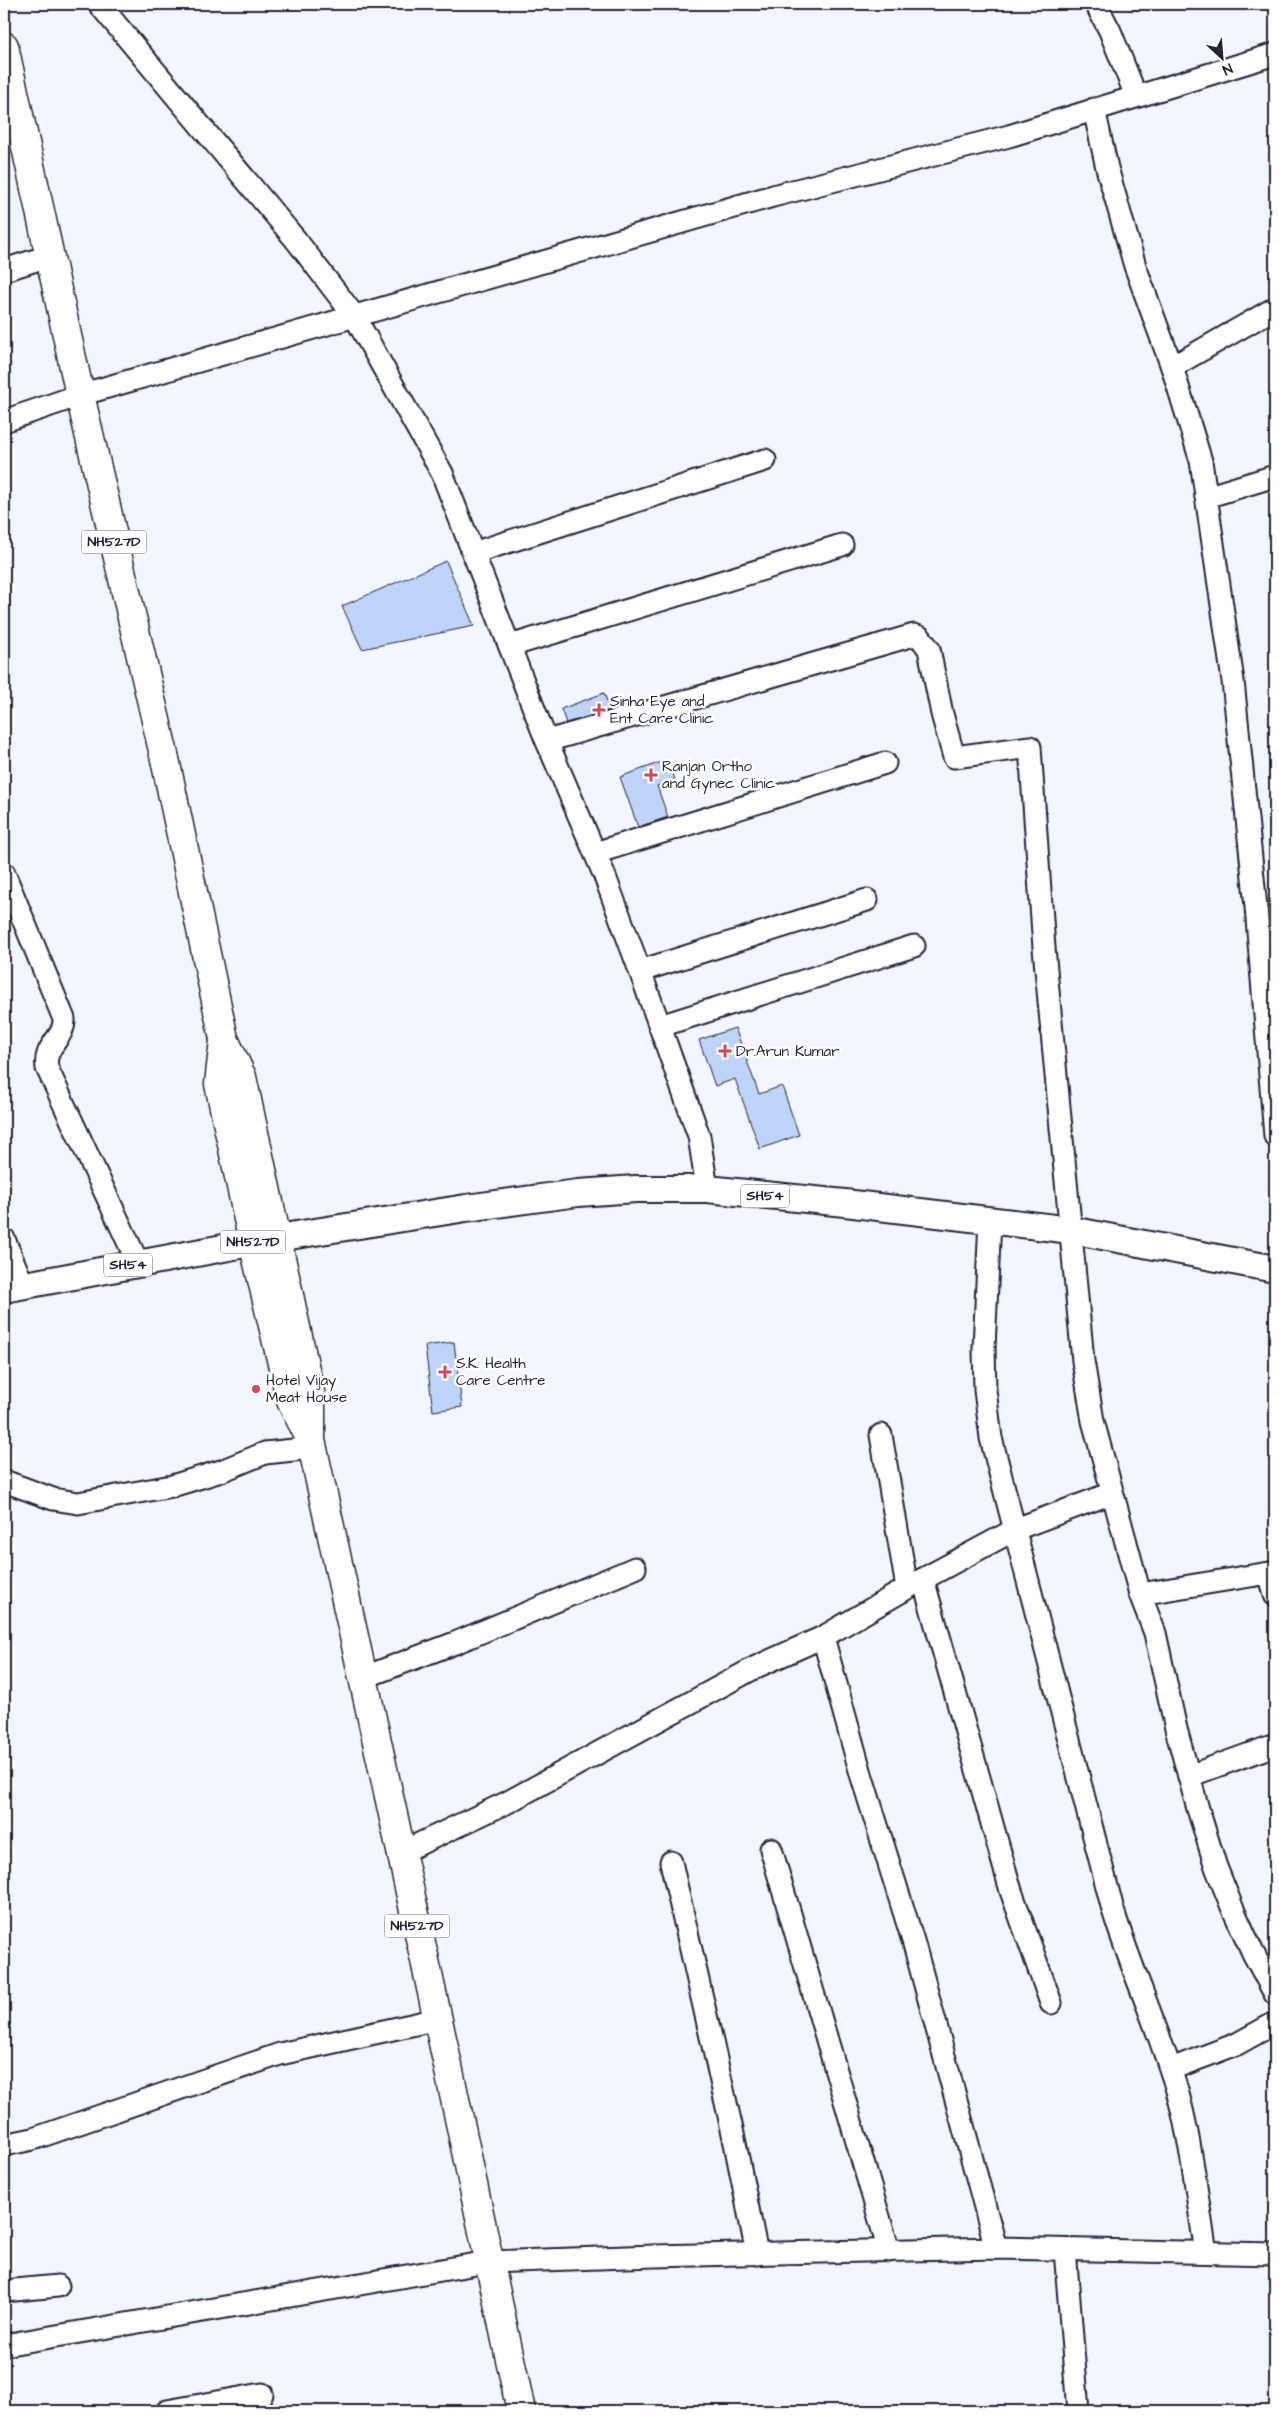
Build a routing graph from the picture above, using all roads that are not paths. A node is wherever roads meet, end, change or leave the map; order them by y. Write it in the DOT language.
graph roads {
  1 [pos="99,4"];
  2 [pos="1096,4"];
  3 [pos="4,46"];
  4 [pos="1275,54"];
  5 [pos="1136,96"];
  6 [pos="1094,109"];
  7 [pos="49,256"];
  8 [pos="4,270"];
  9 [pos="1275,308"];
  10 [pos="355,317"];
  11 [pos="1172,367"];
  12 [pos="80,394"];
  13 [pos="4,421"];
  14 [pos="765,460"];
  15 [pos="1275,476"];
  16 [pos="1206,497"];
  17 [pos="842,545"];
  18 [pos="472,553"];
  19 [pos="510,646"];
  20 [pos="547,741"];
  21 [pos="885,763"];
  22 [pos="595,853"];
  23 [pos="4,873"];
  24 [pos="868,900"];
  25 [pos="914,946"];
  26 [pos="640,971"];
  27 [pos="660,1026"];
  28 [pos="1275,1136"];
  29 [pos="707,1190"];
  30 [pos="990,1220"];
  31 [pos="1071,1230"];
  32 [pos="4,1239"];
  33 [pos="265,1240"];
  34 [pos="138,1263"];
  35 [pos="1275,1269"];
  36 [pos="13,1287"];
  37 [pos="881,1435"];
  38 [pos="312,1444"];
  39 [pos="4,1481"];
  40 [pos="1112,1493"];
  41 [pos="1016,1529"];
  42 [pos="635,1568"];
  43 [pos="915,1583"];
  44 [pos="1140,1594"];
  45 [pos="1275,1595"];
  46 [pos="823,1637"];
  47 [pos="362,1678"];
  48 [pos="1275,1745"];
  49 [pos="1189,1776"];
  50 [pos="772,1849"];
  51 [pos="400,1853"];
  52 [pos="671,1862"];
  53 [pos="1275,1994"];
  54 [pos="1051,2003"];
  55 [pos="438,2019"];
  56 [pos="1275,2023"];
  57 [pos="1170,2069"];
  58 [pos="4,2145"];
  59 [pos="996,2248"];
  60 [pos="1065,2250"];
  61 [pos="889,2251"];
  62 [pos="1206,2252"];
  63 [pos="757,2254"];
  64 [pos="1275,2254"];
  65 [pos="488,2262"];
  66 [pos="58,2286"];
  67 [pos="4,2291"];
  68 [pos="4,2345"];
  69 [pos="262,2394"];
  70 [pos="167,2411"];
  71 [pos="521,2411"];
  72 [pos="1078,2411"];
  1 -- 10 [label="street"];
  2 -- 5 [label="street"];
  3 -- 7 [label="highway, NH527D"];
  4 -- 5 [label="street"];
  5 -- 6 [label="street"];
  6 -- 10 [label="street"];
  6 -- 11 [label="street"];
  7 -- 8 [label="street"];
  7 -- 12 [label="highway, NH527D"];
  9 -- 11 [label="street"];
  10 -- 12 [label="street"];
  10 -- 18 [label="street"];
  11 -- 16 [label="street"];
  12 -- 13 [label="street"];
  12 -- 33 [label="highway, NH527D"];
  14 -- 18 [label="street"];
  15 -- 16 [label="street"];
  16 -- 28 [label="street"];
  17 -- 19 [label="street"];
  18 -- 19 [label="street"];
  19 -- 20 [label="street"];
  20 -- 22 [label="street"];
  20 -- 31 [label="street"];
  21 -- 22 [label="street"];
  22 -- 26 [label="street"];
  23 -- 34 [label="street"];
  24 -- 26 [label="street"];
  25 -- 27 [label="street"];
  26 -- 27 [label="street"];
  27 -- 29 [label="street"];
  29 -- 30 [label="main road, SH54"];
  29 -- 33 [label="main road, SH54"];
  30 -- 31 [label="main road, SH54"];
  30 -- 41 [label="street"];
  31 -- 35 [label="main road, SH54"];
  31 -- 40 [label="street"];
  32 -- 36 [label="street"];
  33 -- 34 [label="main road, SH54"];
  33 -- 38 [label="highway, NH527D"];
  34 -- 36 [label="main road, SH54"];
  37 -- 43 [label="street"];
  38 -- 39 [label="street"];
  38 -- 47 [label="highway, NH527D"];
  40 -- 41 [label="street"];
  40 -- 44 [label="street"];
  41 -- 43 [label="street"];
  41 -- 57 [label="street"];
  42 -- 47 [label="street"];
  43 -- 46 [label="street"];
  43 -- 54 [label="street"];
  44 -- 45 [label="street"];
  44 -- 49 [label="street"];
  46 -- 51 [label="street"];
  46 -- 59 [label="street"];
  47 -- 51 [label="highway, NH527D"];
  48 -- 49 [label="street"];
  49 -- 53 [label="street"];
  50 -- 61 [label="street"];
  51 -- 55 [label="highway, NH527D"];
  52 -- 63 [label="street"];
  55 -- 58 [label="street"];
  55 -- 65 [label="highway, NH527D"];
  56 -- 57 [label="street"];
  57 -- 62 [label="street"];
  59 -- 60 [label="street"];
  59 -- 61 [label="street"];
  60 -- 62 [label="street"];
  60 -- 72 [label="street"];
  61 -- 63 [label="street"];
  62 -- 64 [label="street"];
  63 -- 65 [label="street"];
  65 -- 68 [label="street"];
  65 -- 71 [label="highway, NH527D"];
  66 -- 67 [label="street"];
  69 -- 70 [label="street"];
}
